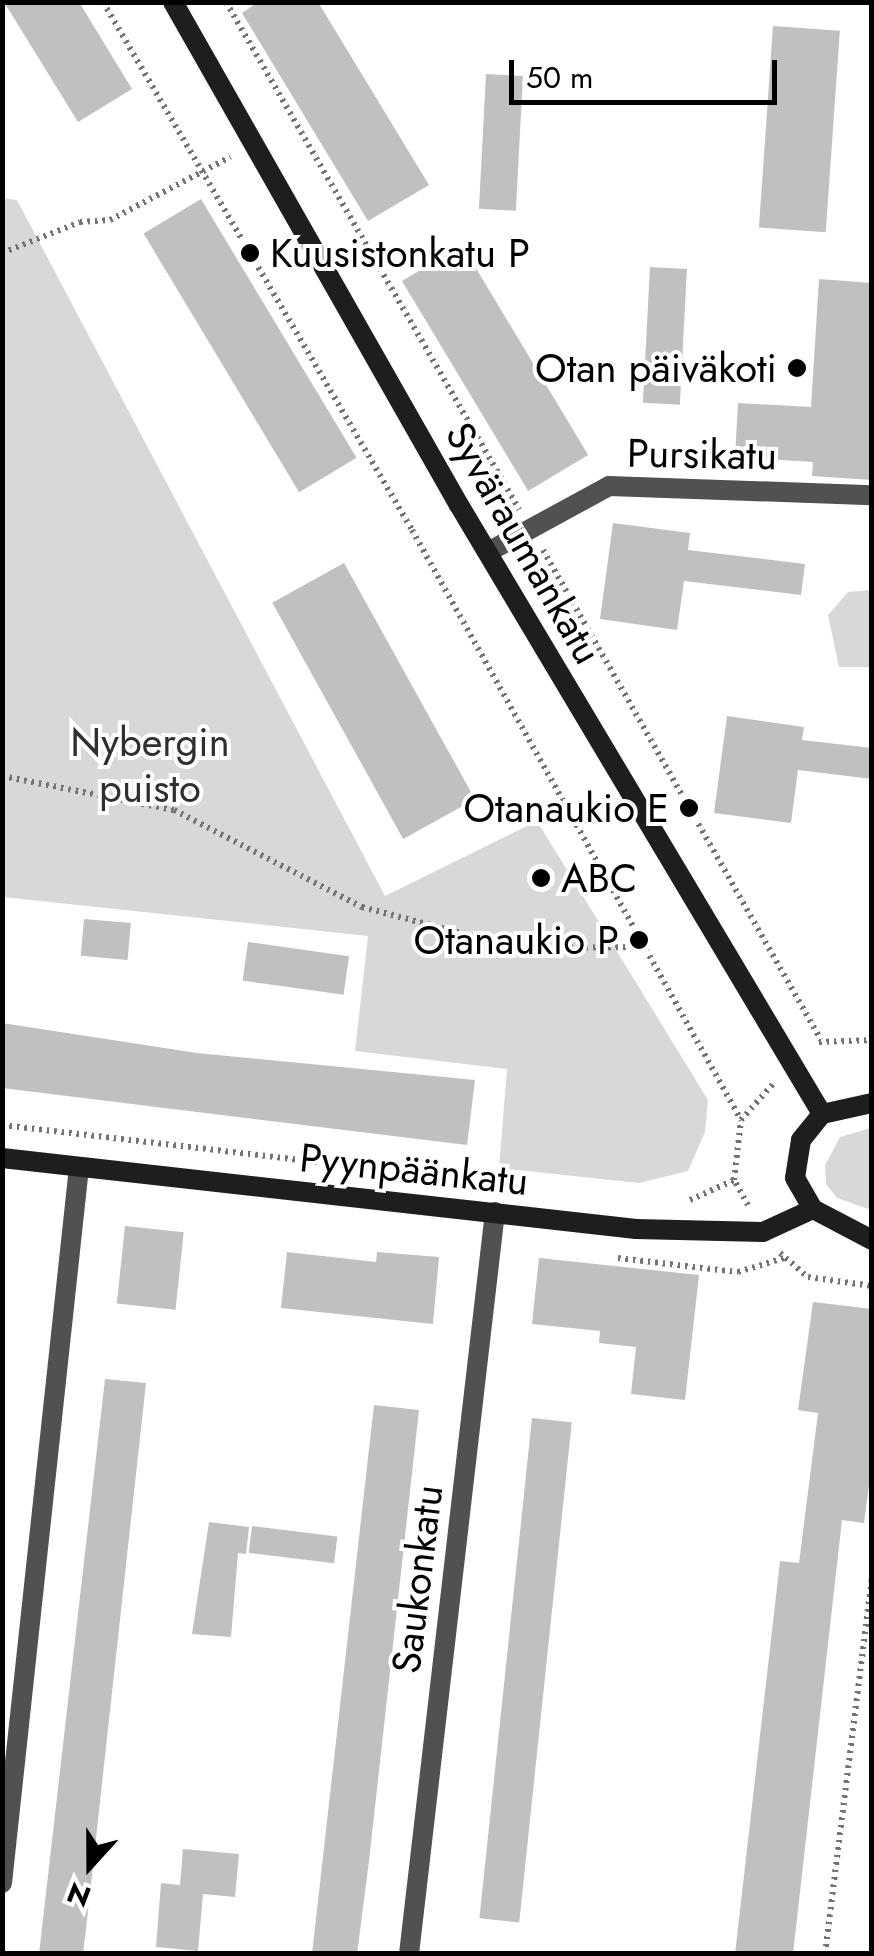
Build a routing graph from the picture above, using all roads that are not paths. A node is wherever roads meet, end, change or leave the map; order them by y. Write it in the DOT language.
graph roads {
  1 [pos="173,2"];
  2 [pos="872,495"];
  3 [pos="488,552"];
  4 [pos="872,1104"];
  5 [pos="822,1114"];
  6 [pos="2,1158"];
  7 [pos="79,1167"];
  8 [pos="813,1210"];
  9 [pos="495,1212"];
  10 [pos="872,1240"];
  11 [pos="2,1883"];
  12 [pos="408,1954"];
  1 -- 3 [label="main road, Syväraumankatu"];
  2 -- 3 [label="street, Pursikatu"];
  3 -- 5 [label="main road, Syväraumankatu"];
  4 -- 5 [label="main road"];
  5 -- 8 [label="main road"];
  6 -- 7 [label="main road, Pyynpäänkatu"];
  7 -- 9 [label="main road, Pyynpäänkatu"];
  7 -- 11 [label="street"];
  8 -- 9 [label="main road, Pyynpäänkatu"];
  8 -- 10 [label="main road"];
  9 -- 12 [label="street, Saukonkatu"];
}
